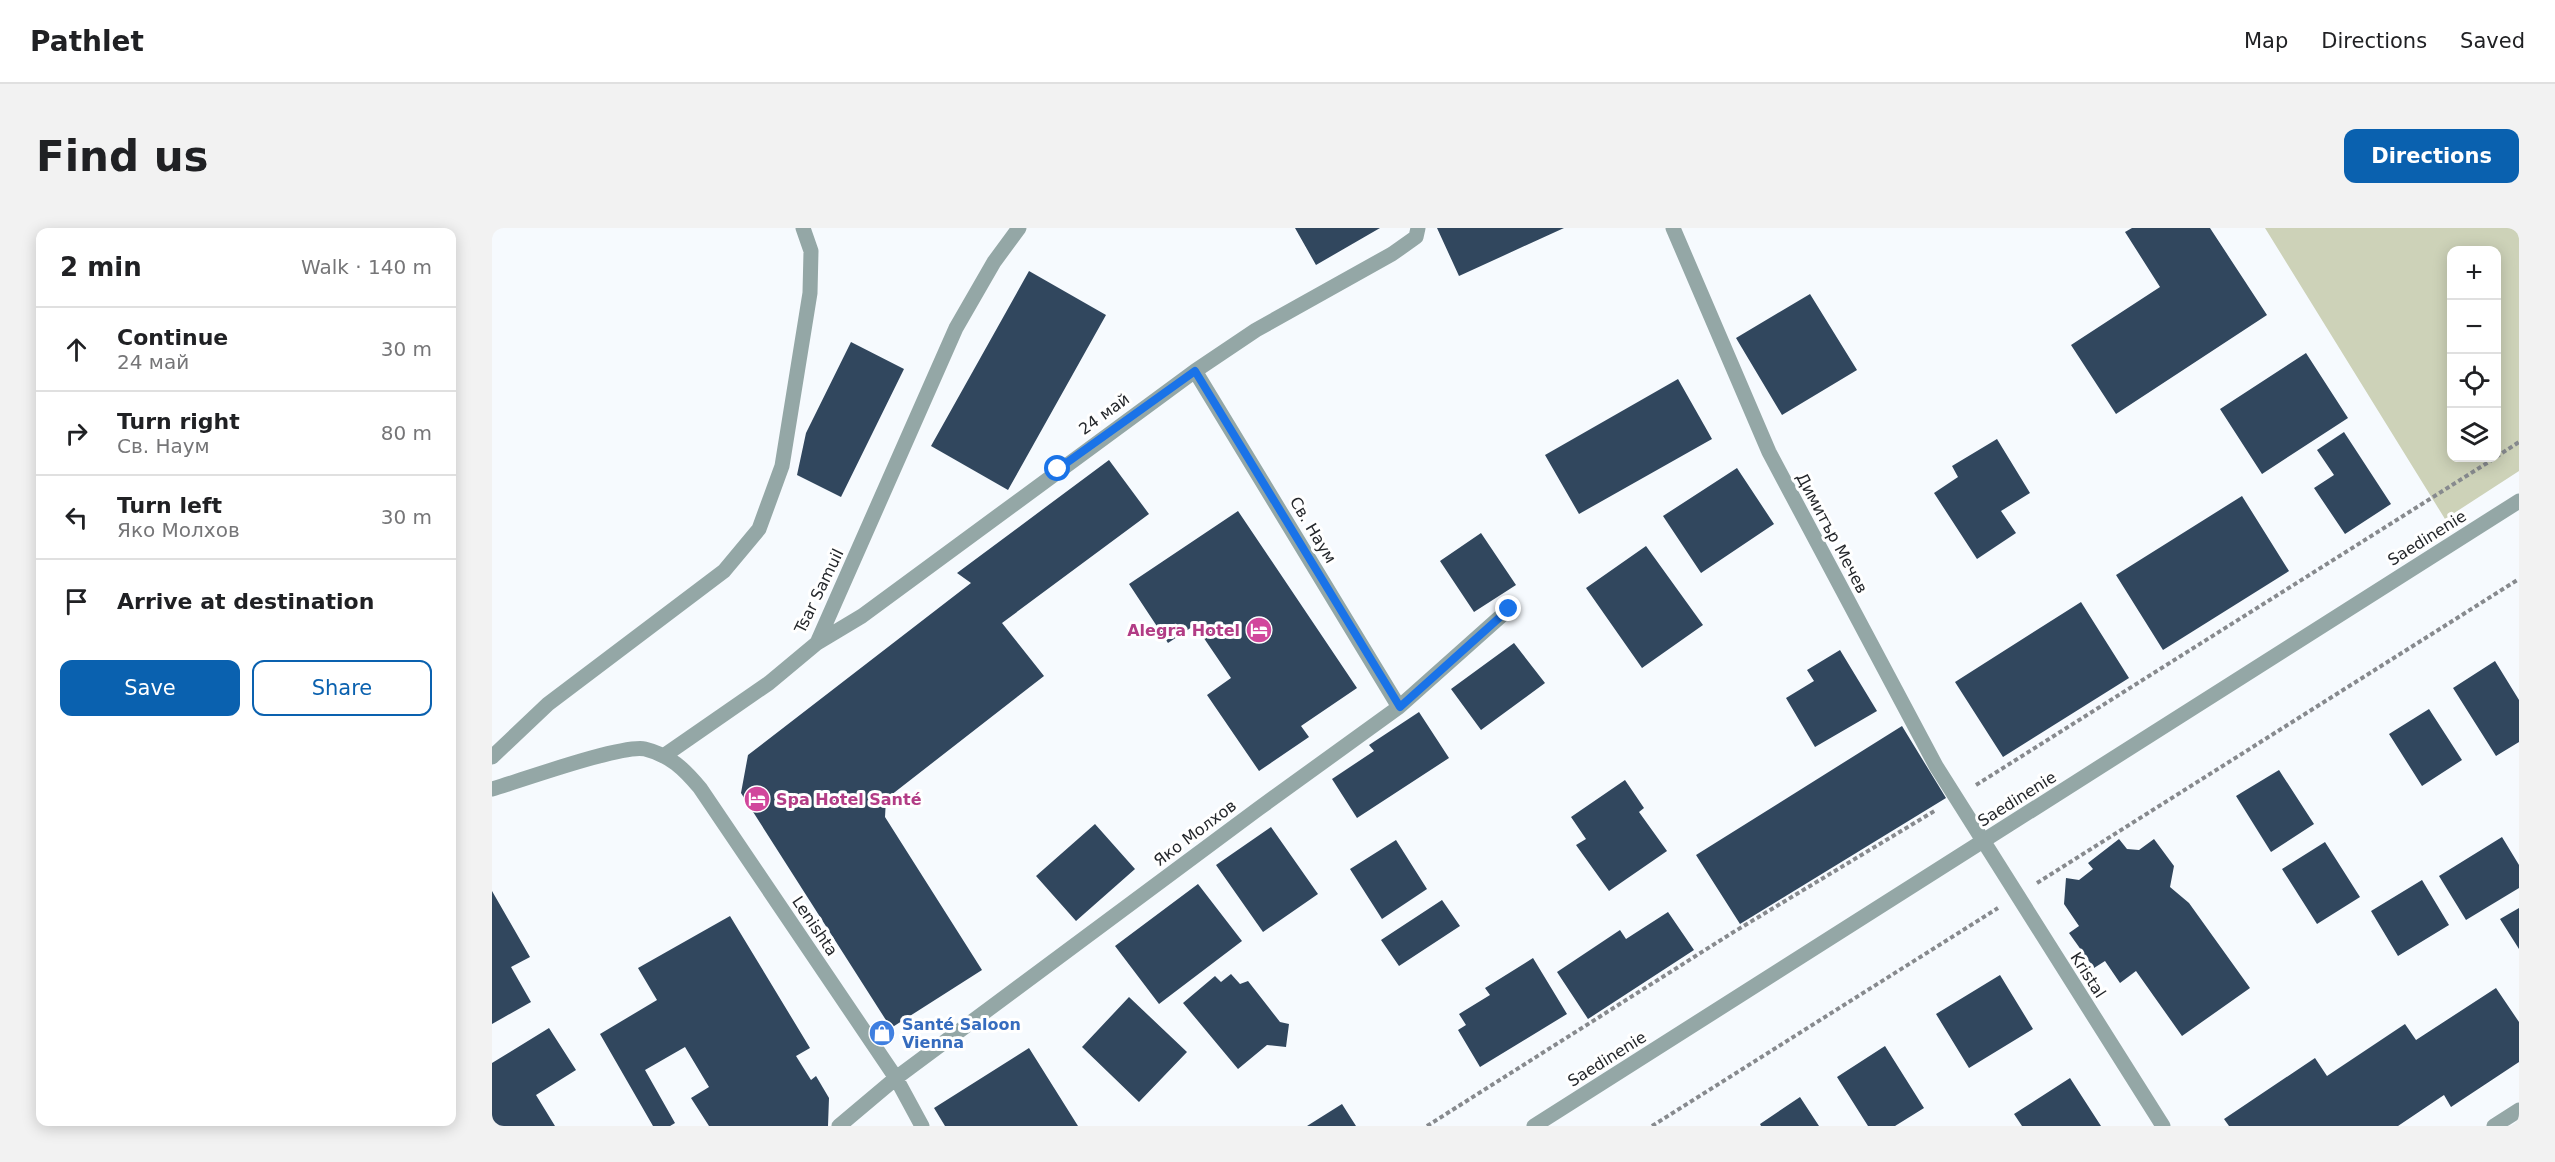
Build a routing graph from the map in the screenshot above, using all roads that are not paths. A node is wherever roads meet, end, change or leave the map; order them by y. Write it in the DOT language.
graph roads {
  1 [pos="803,228"];
  2 [pos="1019,228"];
  3 [pos="1418,228"];
  4 [pos="1673,228"];
  5 [pos="1195,371"];
  6 [pos="2519,501"];
  7 [pos="1509,609"];
  8 [pos="817,643"];
  9 [pos="1400,707"];
  10 [pos="665,755"];
  11 [pos="492,757"];
  12 [pos="492,789"];
  13 [pos="1982,843"];
  14 [pos="896,1078"];
  15 [pos="2519,1110"];
  16 [pos="839,1126"];
  17 [pos="922,1126"];
  18 [pos="1534,1126"];
  19 [pos="2163,1126"];
  20 [pos="2494,1126"];
  1 -- 11 [label="street"];
  2 -- 8 [label="street, Tsar Samuil"];
  3 -- 5 [label="street, 24 май"];
  4 -- 13 [label="street, Димитър Мечев"];
  5 -- 8 [label="street, 24 май"];
  5 -- 9 [label="street, Св. Наум"];
  6 -- 13 [label="street, Saedinenie"];
  7 -- 9 [label="street, Яко Молхов"];
  8 -- 10 [label="street, Tsar Samuil"];
  9 -- 14 [label="street, Яко Молхов"];
  10 -- 12 [label="street"];
  10 -- 14 [label="street, Lenishta"];
  13 -- 18 [label="street, Saedinenie"];
  13 -- 19 [label="street, Kristal"];
  14 -- 16 [label="street, Яко Молхов"];
  14 -- 17 [label="street, Lenishta"];
  15 -- 20 [label="street"];
}
